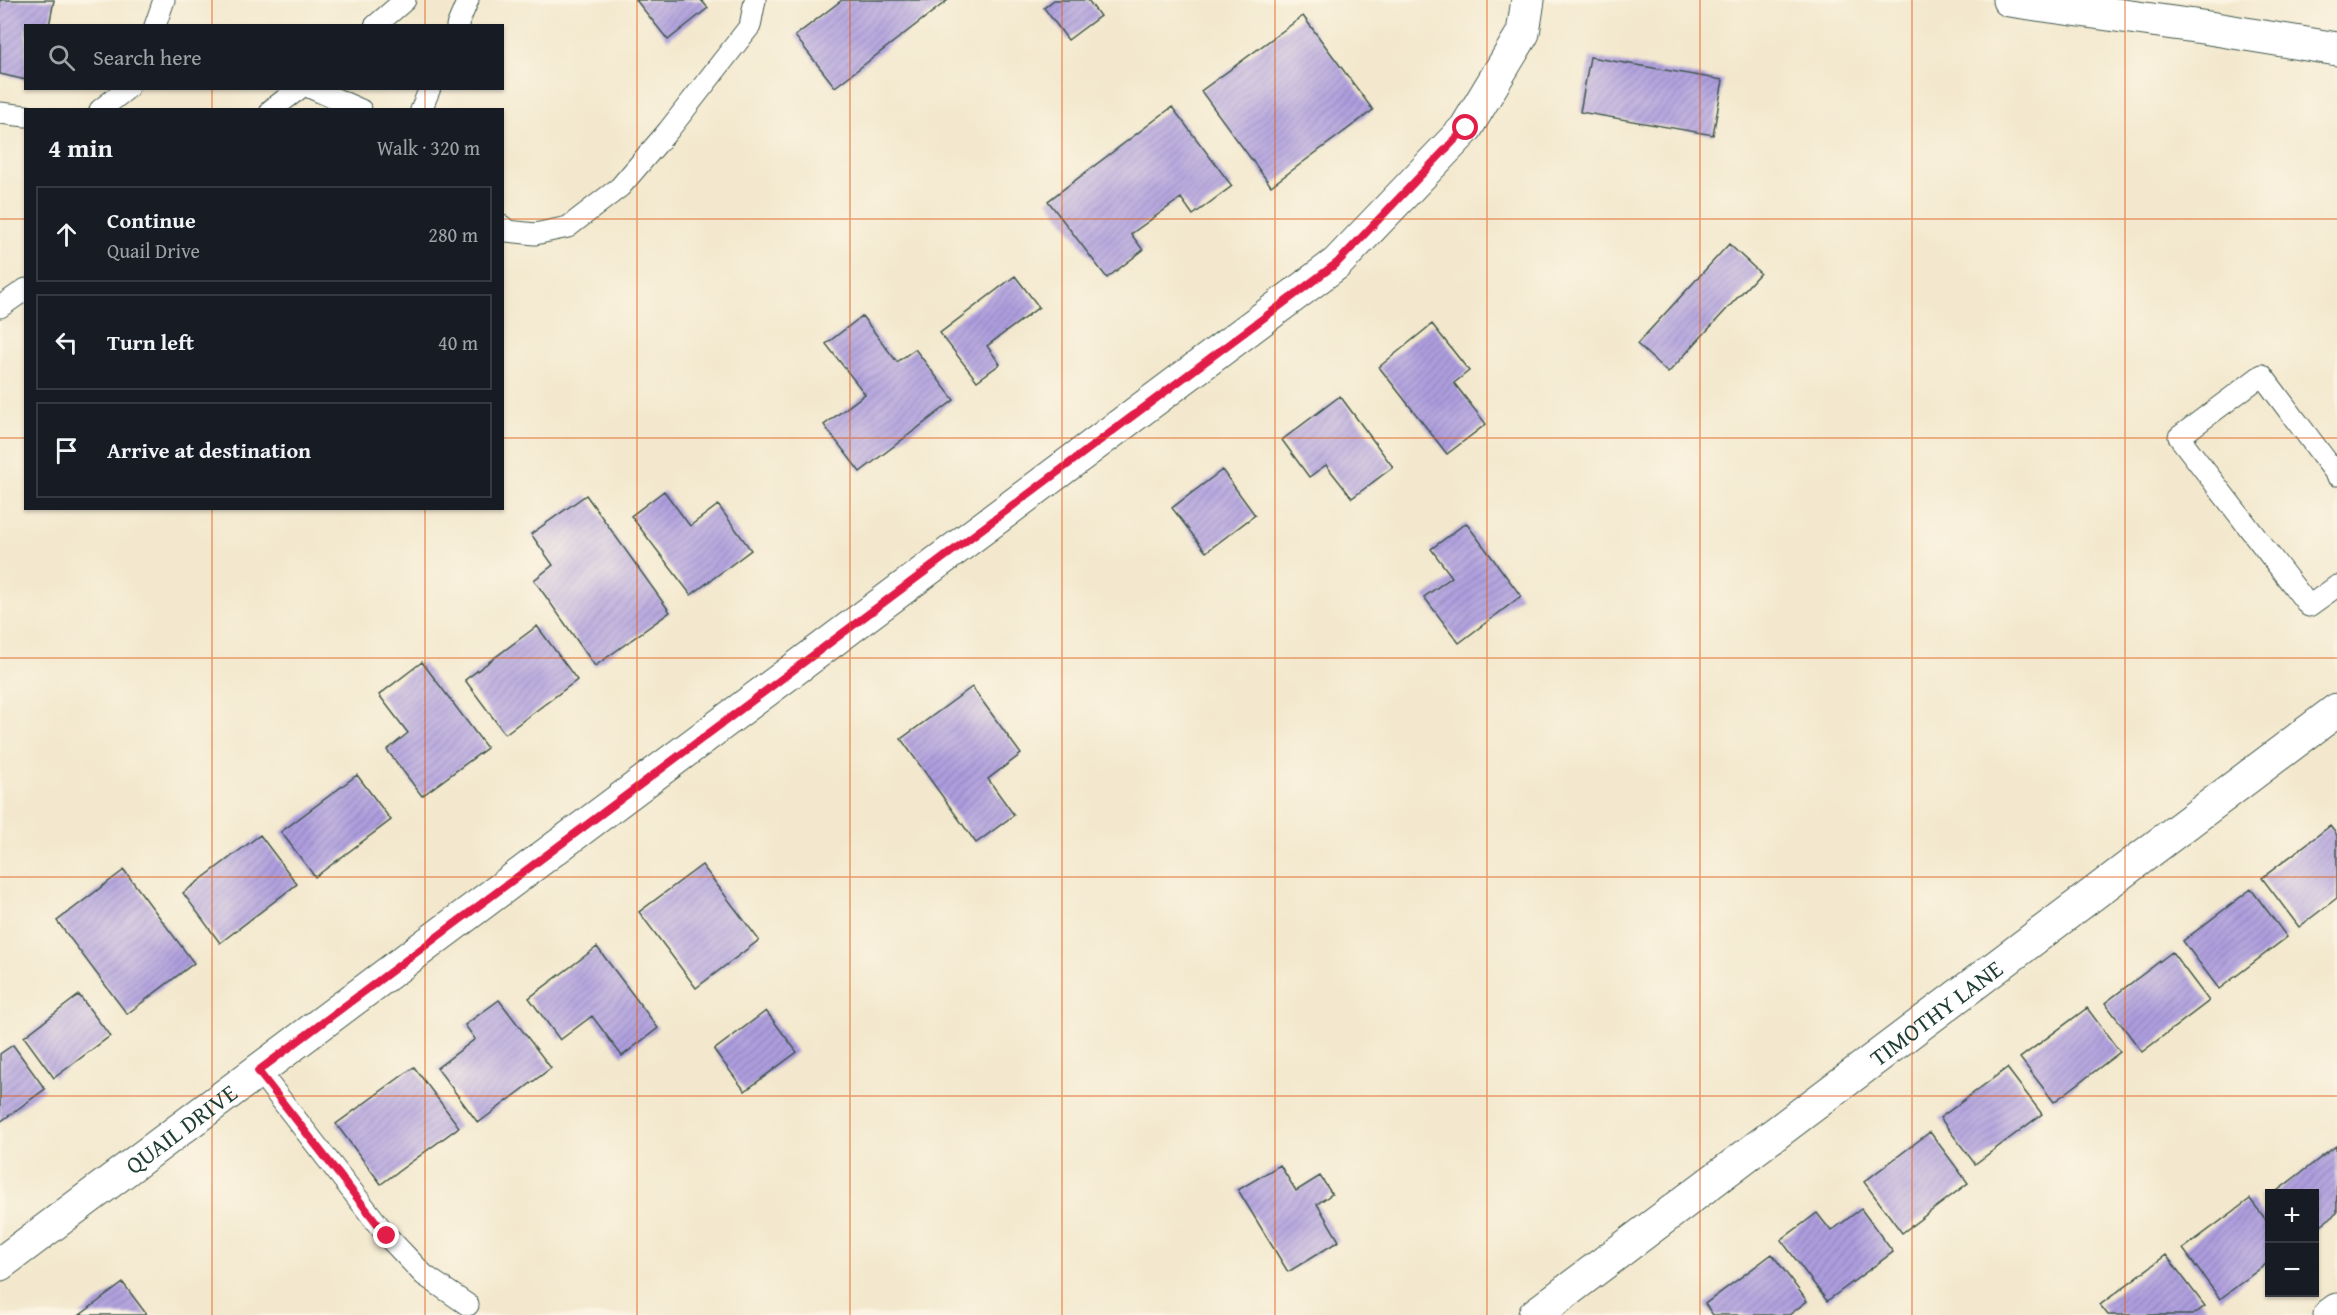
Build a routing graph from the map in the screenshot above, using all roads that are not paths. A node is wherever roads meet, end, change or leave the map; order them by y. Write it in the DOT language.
graph roads {
  1 [pos="165,0"];
  2 [pos="405,0"];
  3 [pos="468,0"];
  4 [pos="755,0"];
  5 [pos="1528,0"];
  6 [pos="2009,0"];
  7 [pos="156,24"];
  8 [pos="377,24"];
  9 [pos="458,24"];
  10 [pos="2337,49"];
  11 [pos="125,90"];
  12 [pos="297,90"];
  13 [pos="316,90"];
  14 [pos="429,90"];
  15 [pos="103,108"];
  16 [pos="274,108"];
  17 [pos="356,108"];
  18 [pos="421,108"];
  19 [pos="0,113"];
  20 [pos="24,116"];
  21 [pos="504,228"];
  22 [pos="24,289"];
  23 [pos="0,307"];
  24 [pos="2337,476"];
  25 [pos="2337,586"];
  26 [pos="2337,710"];
  27 [pos="258,1071"];
  28 [pos="0,1264"];
  29 [pos="468,1305"];
  30 [pos="2337,1310"];
  31 [pos="1535,1315"];
  32 [pos="2330,1315"];
  1 -- 7 [label="lane"];
  2 -- 8 [label="lane"];
  3 -- 9 [label="lane"];
  4 -- 21 [label="lane"];
  5 -- 27 [label="street, QUAIL DRIVE"];
  6 -- 10 [label="street"];
  11 -- 15 [label="lane"];
  12 -- 16 [label="lane"];
  13 -- 17 [label="lane"];
  14 -- 18 [label="lane"];
  19 -- 20 [label="lane"];
  22 -- 23 [label="lane"];
  24 -- 25 [label="lane"];
  26 -- 31 [label="street, TIMOTHY LANE"];
  27 -- 28 [label="street, QUAIL DRIVE"];
  27 -- 29 [label="lane"];
  30 -- 32 [label="street"];
}
